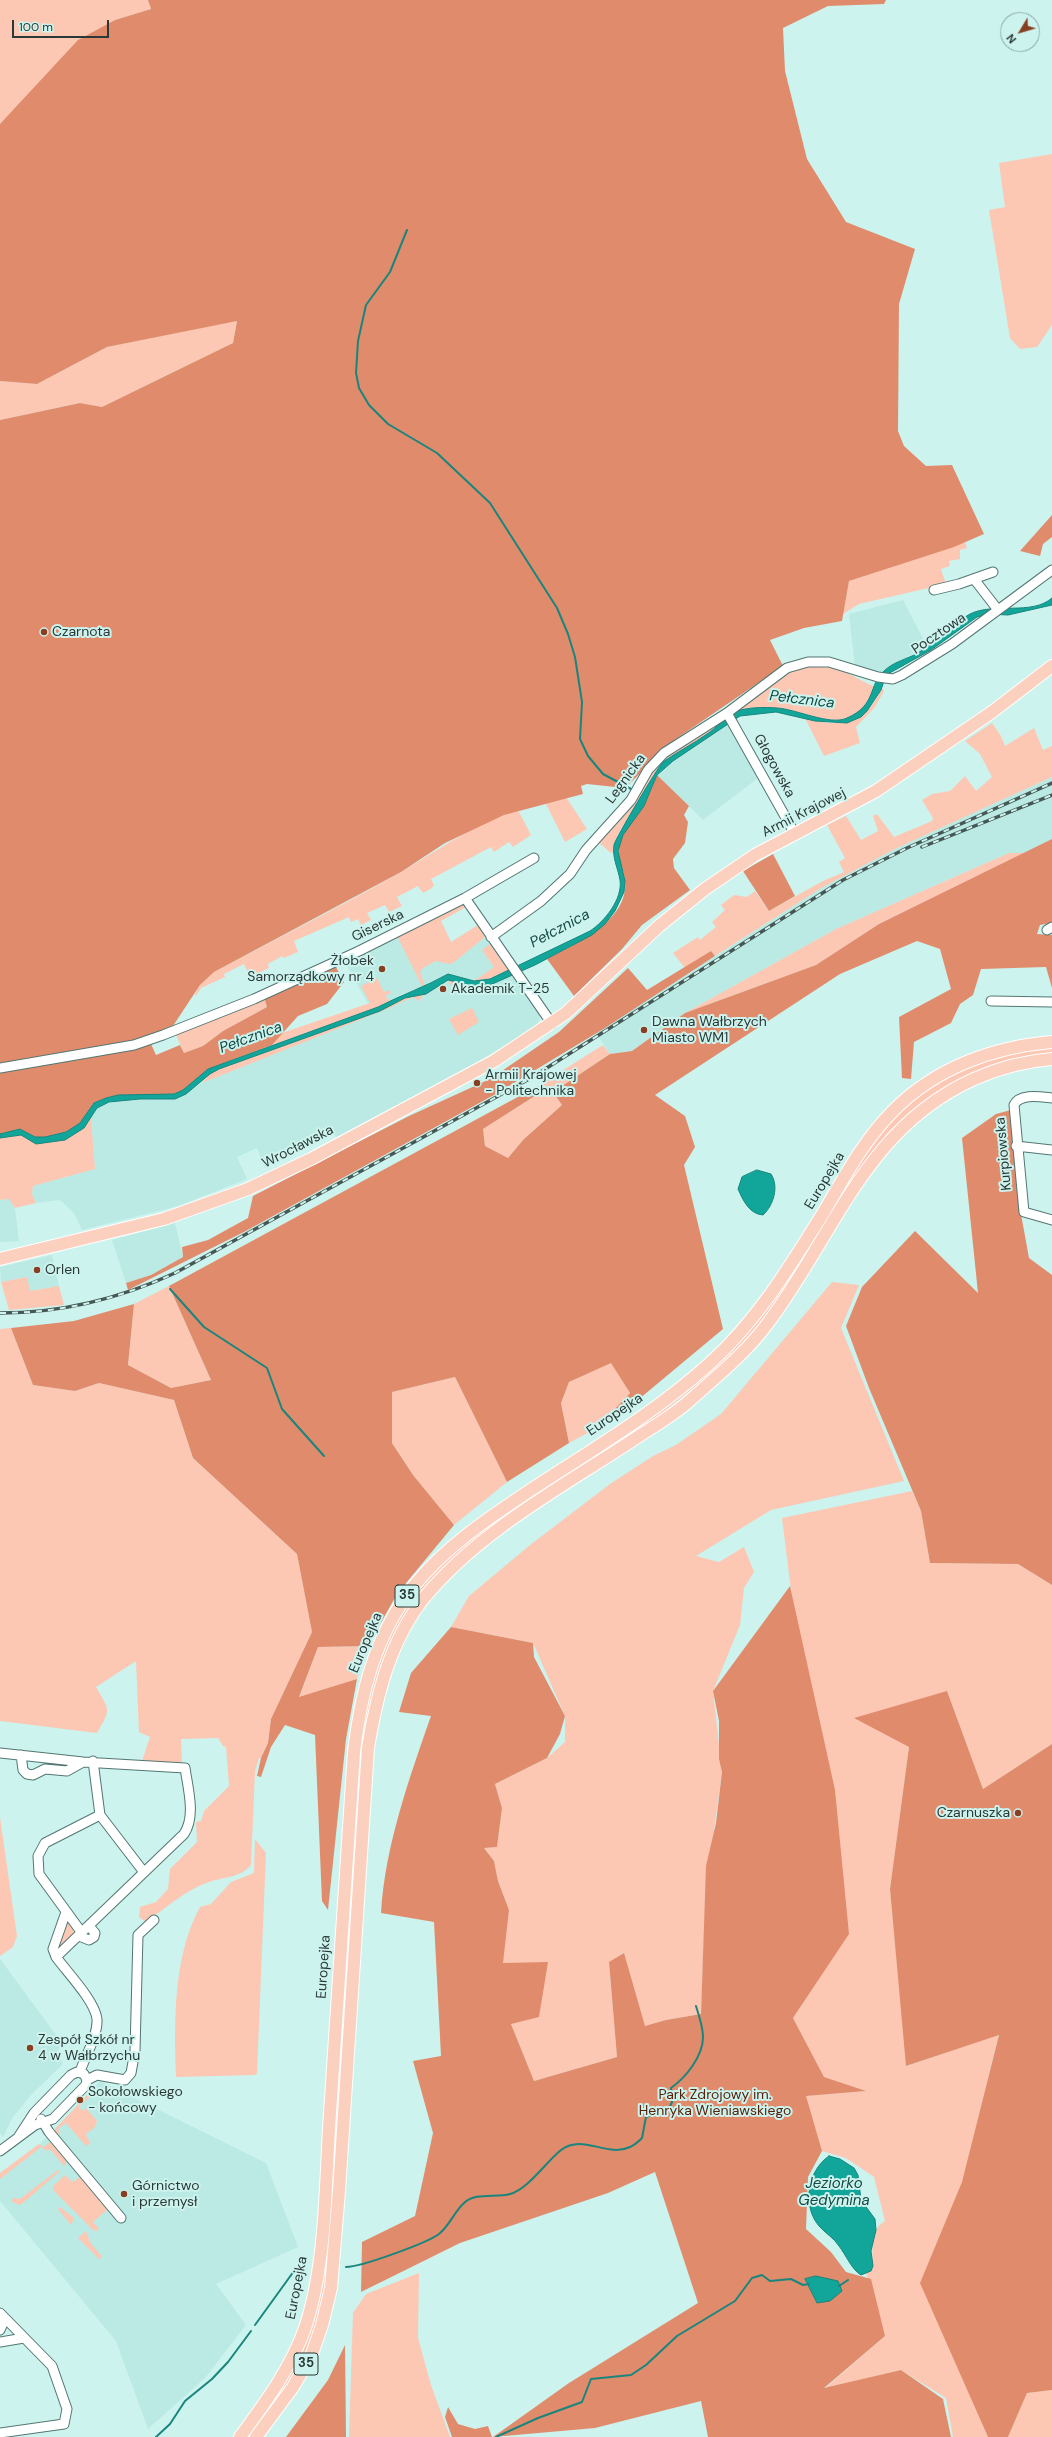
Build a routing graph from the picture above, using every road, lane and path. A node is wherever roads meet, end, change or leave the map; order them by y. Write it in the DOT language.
graph roads {
  1 [pos="1052,570"];
  2 [pos="993,572"];
  3 [pos="974,579"];
  4 [pos="934,590"];
  5 [pos="996,609"];
  6 [pos="829,662"];
  7 [pos="1052,666"];
  8 [pos="727,713"];
  9 [pos="795,834"];
  10 [pos="534,858"];
  11 [pos="465,898"];
  12 [pos="491,937"];
  13 [pos="582,1000"];
  14 [pos="991,1001"];
  15 [pos="1052,1002"];
  16 [pos="552,1024"];
  17 [pos="1052,1042"];
  18 [pos="1052,1059"];
  19 [pos="0,1068"];
  20 [pos="1052,1098"];
  21 [pos="1016,1146"];
  22 [pos="1052,1150"];
  23 [pos="1052,1220"];
  24 [pos="0,1258"];
  25 [pos="0,1753"];
  26 [pos="20,1755"];
  27 [pos="93,1761"];
  28 [pos="83,1762"];
  29 [pos="100,1814"];
  30 [pos="143,1872"];
  31 [pos="66,1912"];
  32 [pos="154,1920"];
  33 [pos="80,1934"];
  34 [pos="56,1957"];
  35 [pos="80,2072"];
  36 [pos="87,2080"];
  37 [pos="36,2111"];
  38 [pos="44,2123"];
  39 [pos="19,2136"];
  40 [pos="0,2151"];
  41 [pos="121,2218"];
  42 [pos="3,2316"];
  43 [pos="0,2330"];
  44 [pos="24,2338"];
  45 [pos="0,2342"];
  46 [pos="0,2433"];
  47 [pos="240,2437"];
  48 [pos="256,2437"];
  1 -- 5 [label="street, Pocztowa"];
  2 -- 3 [label="street"];
  3 -- 4 [label="street"];
  3 -- 5 [label="street"];
  5 -- 6 [label="street, Pocztowa"];
  6 -- 8 [label="street, Legnicka"];
  7 -- 9 [label="main road, Armii Krajowej"];
  8 -- 9 [label="street, Głogowska"];
  8 -- 12 [label="street, Legnicka"];
  9 -- 13 [label="main road, Armii Krajowej"];
  10 -- 11 [label="street, Giserska"];
  11 -- 12 [label="street"];
  11 -- 19 [label="street, Giserska"];
  12 -- 16 [label="street"];
  13 -- 16 [label="main road, Wrocławska"];
  14 -- 15 [label="street"];
  16 -- 24 [label="main road, Wrocławska"];
  17 -- 47 [label="main road, Europejka / 35"];
  18 -- 48 [label="main road, Europejka / 35"];
  20 -- 21 [label="street, Kurpiowska"];
  21 -- 22 [label="street"];
  21 -- 23 [label="street, Kurpiowska"];
  25 -- 26 [label="street"];
  26 -- 28 [label="street"];
  26 -- 28 [label="street"];
  27 -- 28 [label="street"];
  27 -- 29 [label="street"];
  27 -- 30 [label="street"];
  29 -- 30 [label="street"];
  29 -- 31 [label="street"];
  30 -- 33 [label="street"];
  31 -- 33 [label="street"];
  31 -- 34 [label="street"];
  32 -- 36 [label="street"];
  33 -- 34 [label="street"];
  34 -- 35 [label="street"];
  35 -- 36 [label="street"];
  35 -- 37 [label="street"];
  36 -- 38 [label="street"];
  37 -- 38 [label="street"];
  37 -- 39 [label="street"];
  38 -- 39 [label="street"];
  38 -- 41 [label="street"];
  39 -- 40 [label="street"];
  42 -- 43 [label="street"];
  42 -- 44 [label="street"];
  44 -- 45 [label="street"];
  44 -- 46 [label="street"];
}
